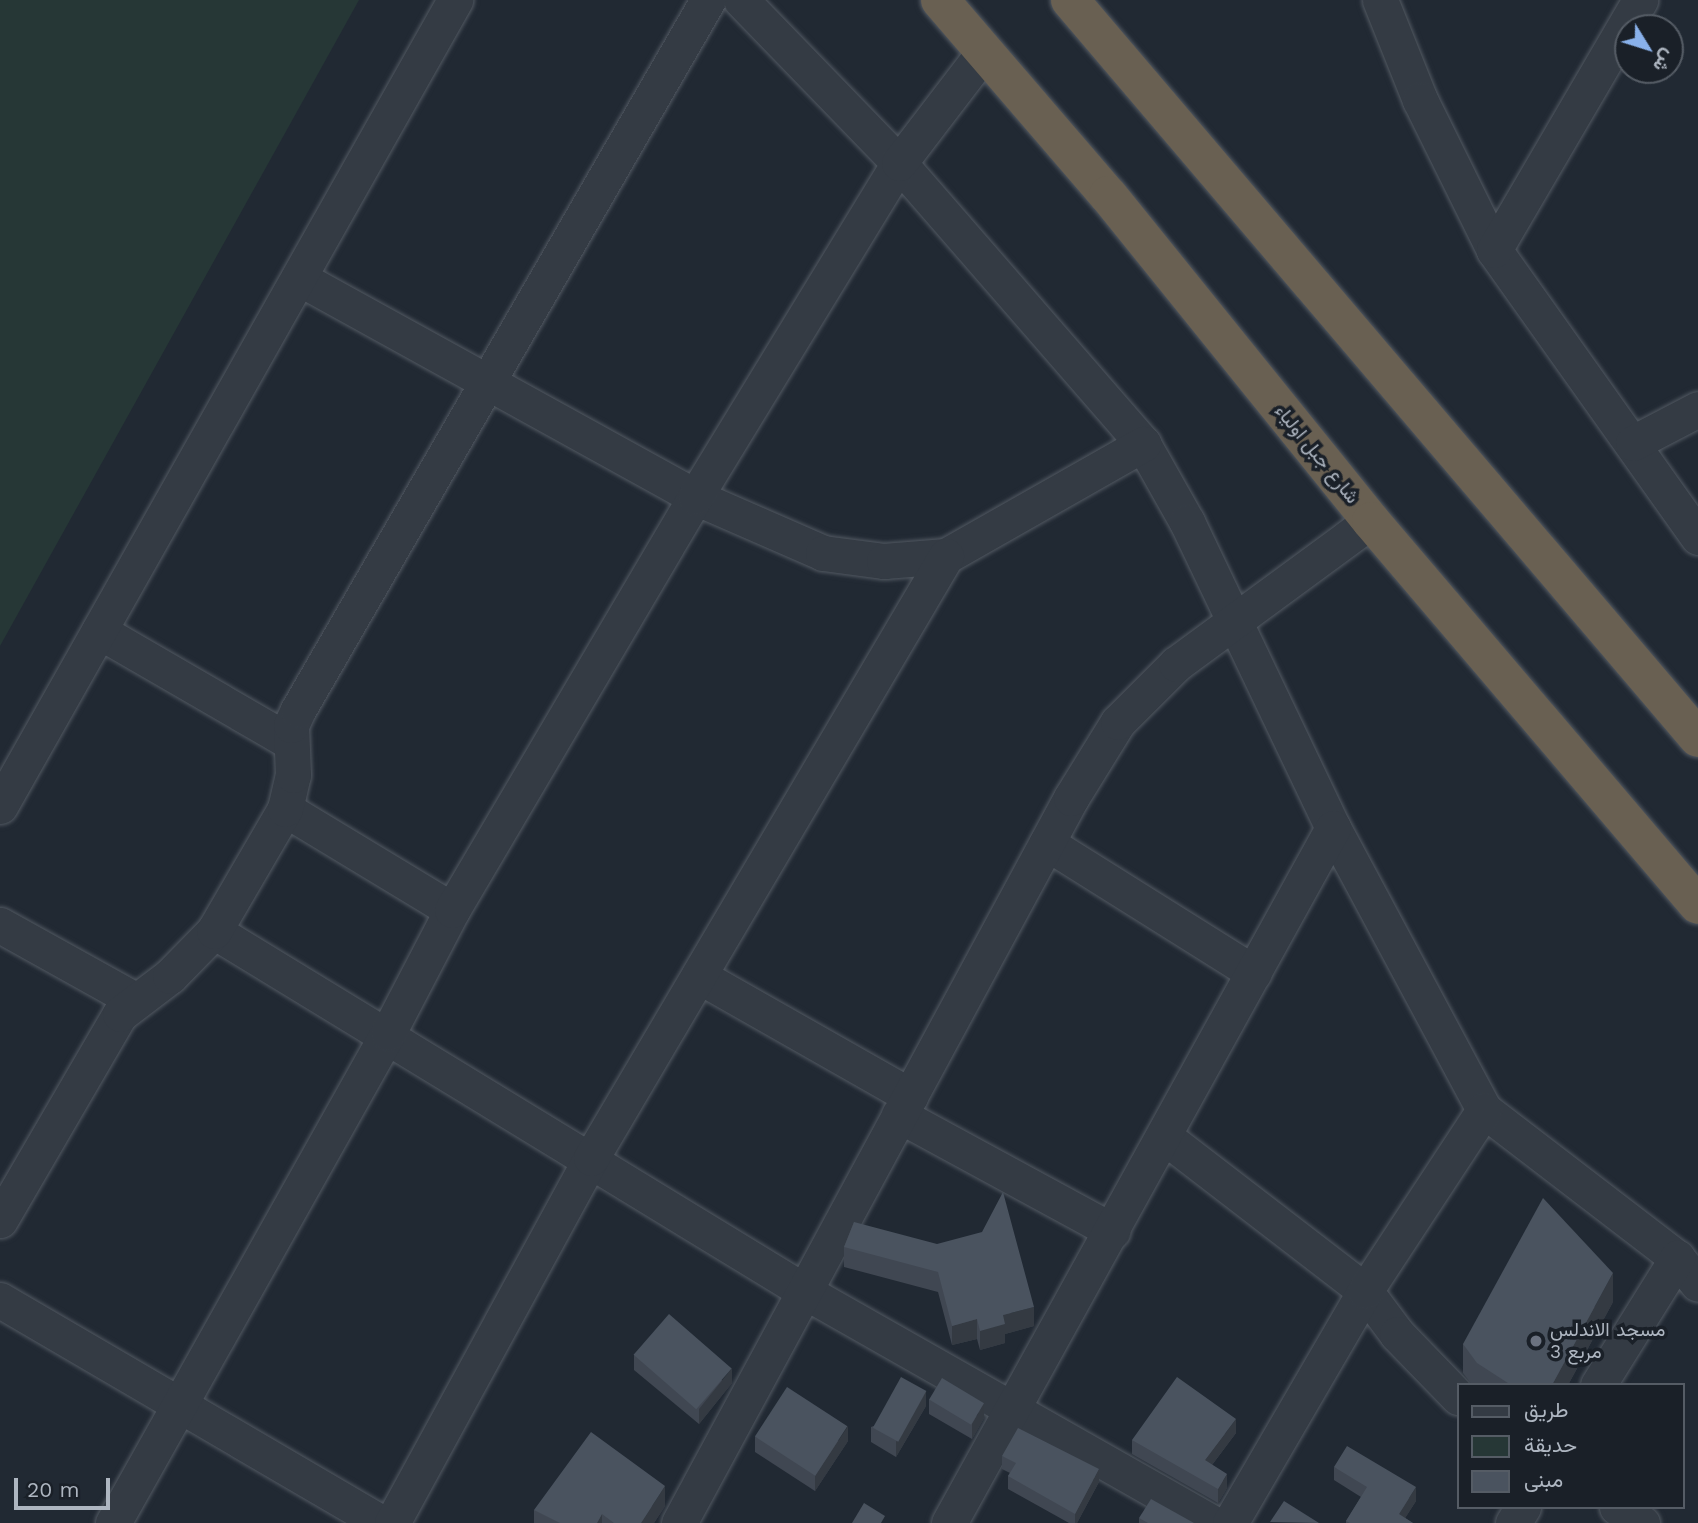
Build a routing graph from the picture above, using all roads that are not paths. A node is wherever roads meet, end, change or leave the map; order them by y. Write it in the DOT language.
graph roads {
  1 [pos="455,0"];
  2 [pos="708,0"];
  3 [pos="741,0"];
  4 [pos="940,0"];
  5 [pos="1070,0"];
  6 [pos="1380,0"];
  7 [pos="1640,0"];
  8 [pos="984,52"];
  9 [pos="899,163"];
  10 [pos="1494,250"];
  11 [pos="299,278"];
  12 [pos="490,382"];
  13 [pos="1698,409"];
  14 [pos="1633,443"];
  15 [pos="1143,444"];
  16 [pos="695,497"];
  17 [pos="1371,521"];
  18 [pos="1698,537"];
  19 [pos="946,556"];
  20 [pos="1234,620"];
  21 [pos="99,631"];
  22 [pos="1698,738"];
  23 [pos="289,741"];
  24 [pos="0,806"];
  25 [pos="285,809"];
  26 [pos="1333,828"];
  27 [pos="1047,843"];
  28 [pos="1698,905"];
  29 [pos="452,910"];
  30 [pos="0,925"];
  31 [pos="214,931"];
  32 [pos="1254,973"];
  33 [pos="699,976"];
  34 [pos="135,1000"];
  35 [pos="388,1033"];
  36 [pos="904,1106"];
  37 [pos="1484,1110"];
  38 [pos="1165,1137"];
  39 [pos="591,1158"];
  40 [pos="0,1220"];
  41 [pos="1113,1231"];
  42 [pos="1688,1271"];
  43 [pos="804,1291"];
  44 [pos="1364,1291"];
  45 [pos="0,1300"];
  46 [pos="1600,1383"];
  47 [pos="1456,1394"];
  48 [pos="177,1407"];
  49 [pos="1014,1410"];
  50 [pos="1620,1509"];
  51 [pos="113,1523"];
  52 [pos="381,1523"];
  53 [pos="392,1523"];
  54 [pos="679,1523"];
  55 [pos="949,1523"];
  56 [pos="1213,1523"];
  57 [pos="1230,1523"];
  58 [pos="1642,1523"];
  1 -- 11 [label="street"];
  2 -- 12 [label="street"];
  3 -- 9 [label="street"];
  4 -- 8 [label="highway, شارع جبل اولياء"];
  5 -- 22 [label="highway"];
  6 -- 10 [label="street"];
  7 -- 10 [label="street"];
  8 -- 9 [label="street"];
  8 -- 17 [label="highway, شارع جبل اولياء"];
  9 -- 15 [label="street"];
  9 -- 16 [label="street"];
  10 -- 14 [label="street"];
  11 -- 12 [label="street"];
  11 -- 21 [label="street"];
  12 -- 16 [label="street"];
  12 -- 23 [label="street"];
  13 -- 14 [label="street"];
  14 -- 18 [label="street"];
  15 -- 19 [label="street"];
  15 -- 20 [label="street"];
  16 -- 19 [label="street"];
  16 -- 29 [label="street"];
  17 -- 20 [label="street"];
  17 -- 28 [label="highway, شارع جبل اولياء"];
  19 -- 33 [label="street"];
  20 -- 26 [label="street"];
  20 -- 27 [label="street"];
  21 -- 23 [label="street"];
  21 -- 24 [label="street"];
  23 -- 25 [label="street"];
  25 -- 29 [label="street"];
  25 -- 31 [label="street"];
  26 -- 32 [label="street"];
  26 -- 37 [label="street"];
  27 -- 32 [label="street"];
  27 -- 36 [label="street"];
  29 -- 35 [label="street"];
  30 -- 34 [label="street"];
  31 -- 34 [label="street"];
  31 -- 35 [label="street"];
  32 -- 38 [label="street"];
  33 -- 36 [label="street"];
  33 -- 39 [label="street"];
  34 -- 40 [label="street"];
  35 -- 39 [label="street"];
  35 -- 48 [label="street"];
  36 -- 41 [label="street"];
  36 -- 43 [label="street"];
  37 -- 42 [label="street"];
  37 -- 44 [label="street"];
  38 -- 41 [label="street"];
  38 -- 44 [label="street"];
  39 -- 43 [label="street"];
  39 -- 53 [label="street"];
  41 -- 49 [label="street"];
  42 -- 46 [label="street"];
  43 -- 49 [label="street"];
  43 -- 54 [label="street"];
  44 -- 47 [label="street"];
  44 -- 57 [label="street"];
  45 -- 48 [label="street"];
  48 -- 51 [label="street"];
  48 -- 52 [label="street"];
  49 -- 55 [label="street"];
  49 -- 56 [label="street"];
  50 -- 58 [label="street"];
}
